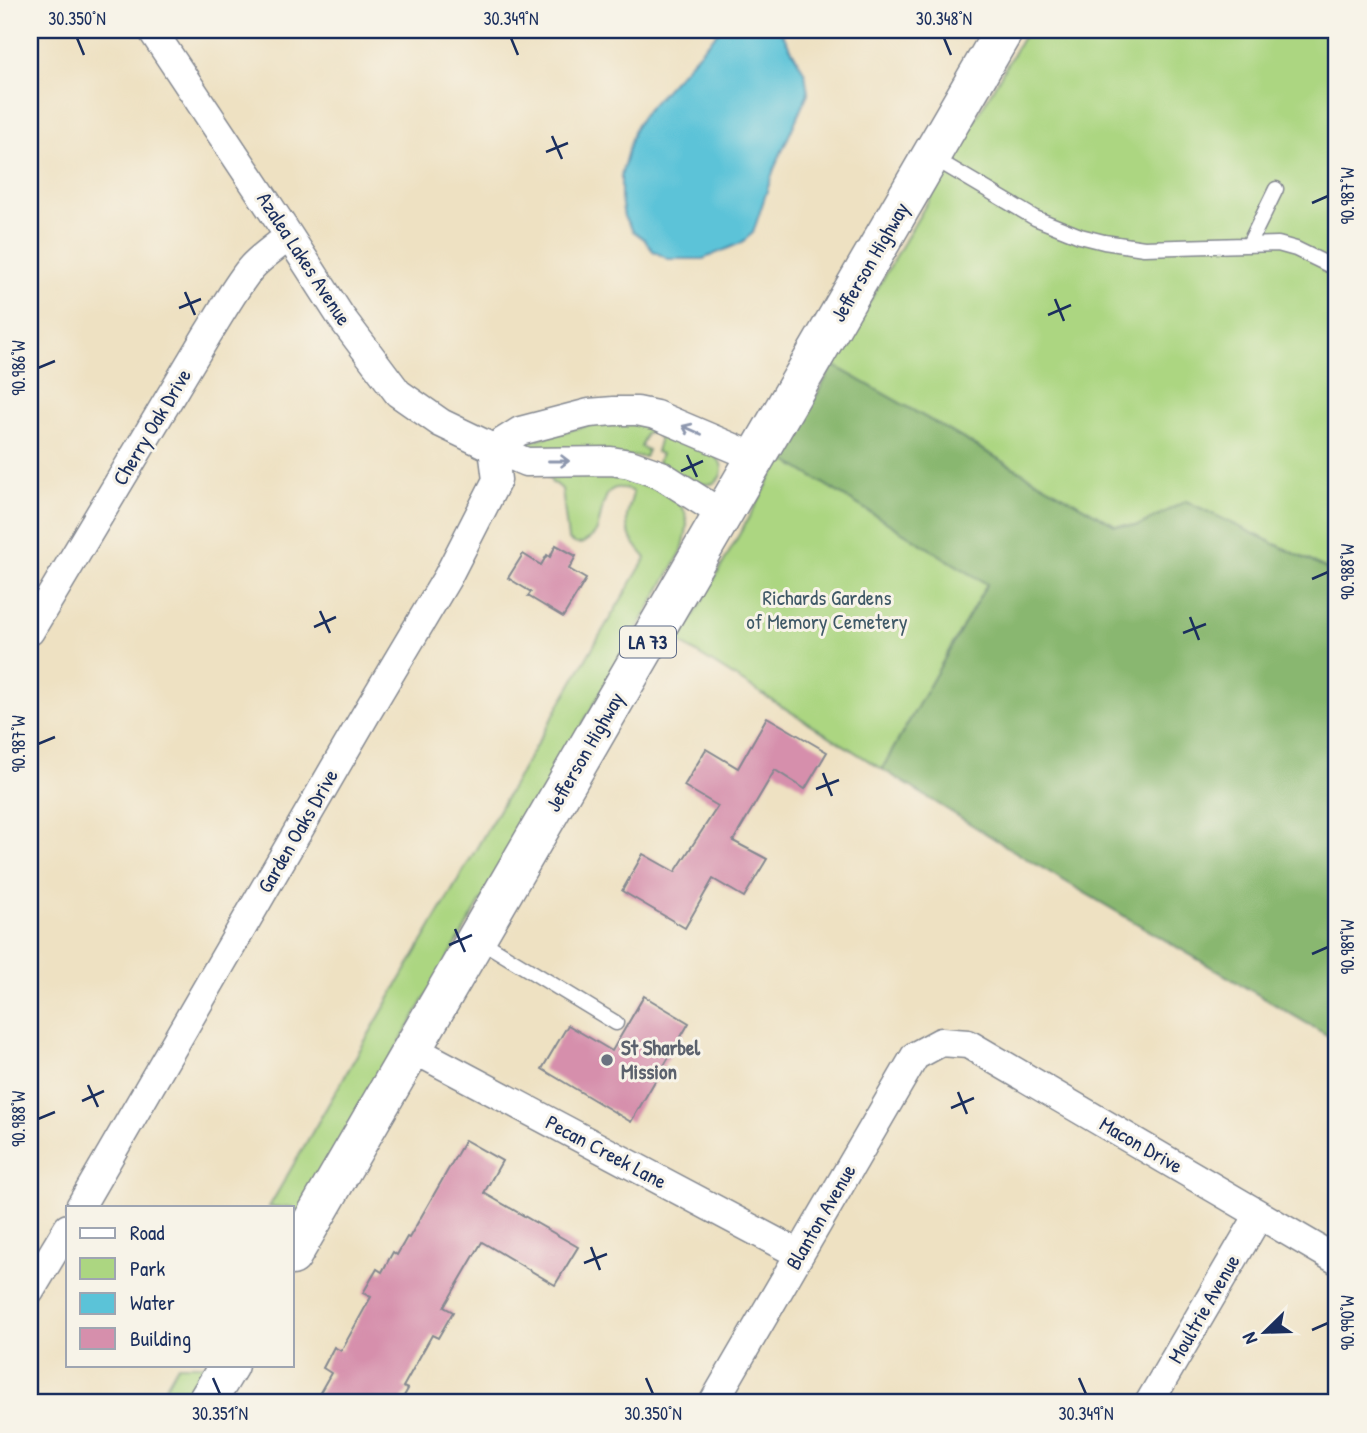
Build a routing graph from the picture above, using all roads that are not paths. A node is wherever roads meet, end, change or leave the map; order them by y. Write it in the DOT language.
graph roads {
  1 [pos="152,30"];
  2 [pos="1004,30"];
  3 [pos="931,157"];
  4 [pos="1276,189"];
  5 [pos="289,236"];
  6 [pos="1249,244"];
  7 [pos="1337,269"];
  8 [pos="493,448"];
  9 [pos="755,457"];
  10 [pos="722,514"];
  11 [pos="30,631"];
  12 [pos="477,938"];
  13 [pos="616,1023"];
  14 [pos="941,1042"];
  15 [pos="413,1049"];
  16 [pos="81,1206"];
  17 [pos="1259,1215"];
  18 [pos="66,1231"];
  19 [pos="294,1253"];
  20 [pos="799,1254"];
  21 [pos="1337,1260"];
  22 [pos="30,1291"];
  23 [pos="228,1366"];
  24 [pos="206,1403"];
  25 [pos="713,1403"];
  26 [pos="1149,1403"];
  1 -- 5 [label="street, Azalea Lakes Avenue"];
  2 -- 3 [label="main road, Jefferson Highway / LA 73"];
  3 -- 6 [label="lane"];
  3 -- 9 [label="main road, Jefferson Highway / LA 73"];
  4 -- 6 [label="lane"];
  5 -- 8 [label="street, Azalea Lakes Avenue"];
  5 -- 11 [label="street, Cherry Oak Drive"];
  6 -- 7 [label="lane"];
  9 -- 8 [label="street, one-way"];
  8 -- 10 [label="street, Azalea Lakes Avenue, one-way"];
  8 -- 16 [label="street, Garden Oaks Drive"];
  9 -- 10 [label="main road, Jefferson Highway / LA 73"];
  10 -- 12 [label="main road, Jefferson Highway / LA 73"];
  12 -- 13 [label="lane"];
  12 -- 15 [label="main road, Jefferson Highway / LA 73"];
  14 -- 17 [label="street, Macon Drive"];
  14 -- 20 [label="street, Blanton Avenue"];
  15 -- 19 [label="main road, Jefferson Highway / LA 73"];
  15 -- 20 [label="street, Pecan Creek Lane"];
  17 -- 21 [label="street, Macon Drive"];
  17 -- 26 [label="street, Moultrie Avenue"];
  18 -- 22 [label="street"];
  20 -- 25 [label="street, Blanton Avenue"];
  23 -- 24 [label="main road"];
}
